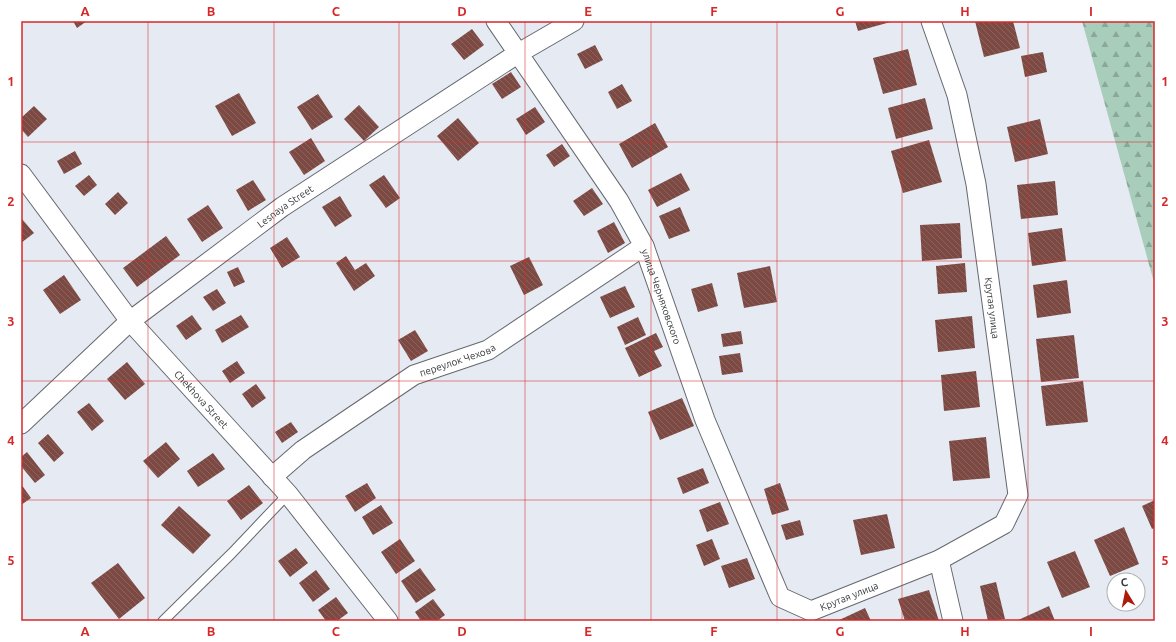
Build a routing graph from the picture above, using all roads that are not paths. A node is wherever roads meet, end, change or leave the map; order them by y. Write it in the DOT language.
graph roads {
  1 [pos="496,21"];
  2 [pos="574,21"];
  3 [pos="931,21"];
  4 [pos="517,54"];
  5 [pos="21,174"];
  6 [pos="644,246"];
  7 [pos="130,321"];
  8 [pos="21,424"];
  9 [pos="272,477"];
  10 [pos="288,494"];
  11 [pos="939,560"];
  12 [pos="780,597"];
  13 [pos="163,621"];
  14 [pos="388,621"];
  15 [pos="953,621"];
  1 -- 4 [label="street, улица Черняховского"];
  2 -- 4 [label="street, Lesnaya Street"];
  3 -- 11 [label="street, Крутая улица"];
  4 -- 6 [label="street, улица Черняховского"];
  4 -- 7 [label="street, Lesnaya Street"];
  5 -- 7 [label="street, Chekhova Street"];
  6 -- 9 [label="street, переулок Чехова"];
  6 -- 12 [label="street, улица Черняховского"];
  7 -- 8 [label="street, Lesnaya Street"];
  7 -- 9 [label="street, Chekhova Street"];
  9 -- 10 [label="street, Chekhova Street"];
  10 -- 13 [label="lane"];
  10 -- 14 [label="street, Chekhova Street"];
  11 -- 12 [label="street, Крутая улица"];
  11 -- 15 [label="street"];
}
